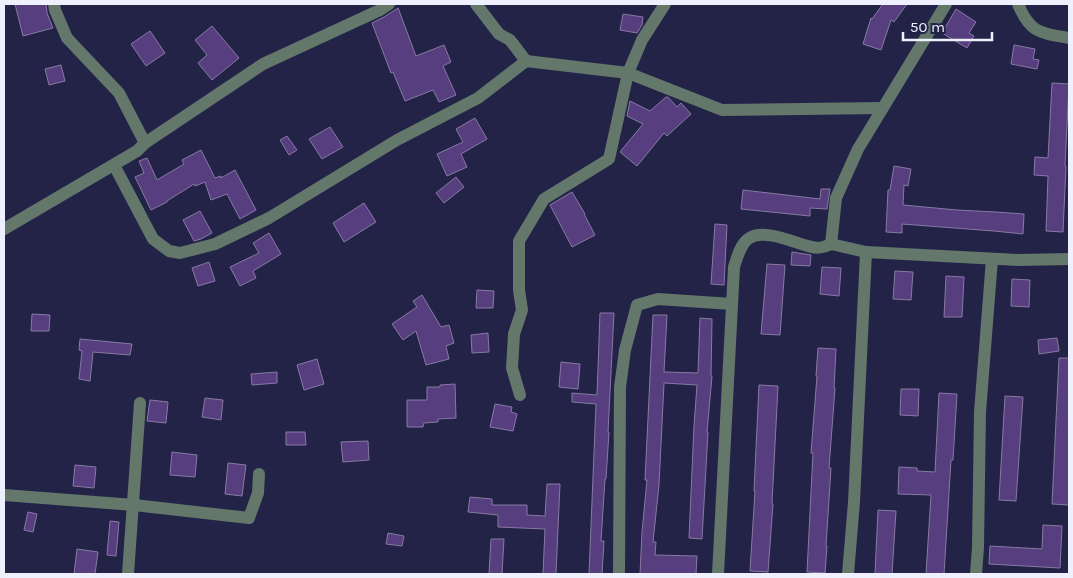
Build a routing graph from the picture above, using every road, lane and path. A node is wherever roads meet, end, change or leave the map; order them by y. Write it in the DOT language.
graph roads {
  1 [pos="54,4"];
  2 [pos="476,4"];
  3 [pos="665,4"];
  4 [pos="946,4"];
  5 [pos="1018,4"];
  6 [pos="380,6"];
  7 [pos="1069,38"];
  8 [pos="526,61"];
  9 [pos="628,73"];
  10 [pos="882,108"];
  11 [pos="145,143"];
  12 [pos="114,165"];
  13 [pos="4,229"];
  14 [pos="831,244"];
  15 [pos="866,252"];
  16 [pos="992,259"];
  17 [pos="1069,259"];
  18 [pos="732,304"];
  19 [pos="520,395"];
  20 [pos="140,403"];
  21 [pos="259,474"];
  22 [pos="4,495"];
  23 [pos="134,505"];
  24 [pos="128,574"];
  25 [pos="620,574"];
  26 [pos="718,574"];
  27 [pos="848,574"];
  28 [pos="976,574"];
  1 -- 11 [label="street"];
  2 -- 8 [label="street"];
  3 -- 9 [label="street"];
  4 -- 10 [label="street"];
  5 -- 7 [label="street"];
  6 -- 11 [label="street"];
  8 -- 9 [label="street"];
  8 -- 12 [label="street"];
  9 -- 10 [label="street"];
  9 -- 19 [label="street"];
  10 -- 14 [label="street"];
  11 -- 12 [label="street"];
  12 -- 13 [label="street"];
  14 -- 15 [label="street"];
  14 -- 18 [label="street"];
  15 -- 16 [label="street"];
  15 -- 27 [label="street"];
  16 -- 17 [label="street"];
  16 -- 28 [label="street"];
  18 -- 25 [label="street"];
  18 -- 26 [label="street"];
  20 -- 23 [label="street"];
  21 -- 23 [label="street"];
  22 -- 23 [label="street"];
  23 -- 24 [label="street"];
}
